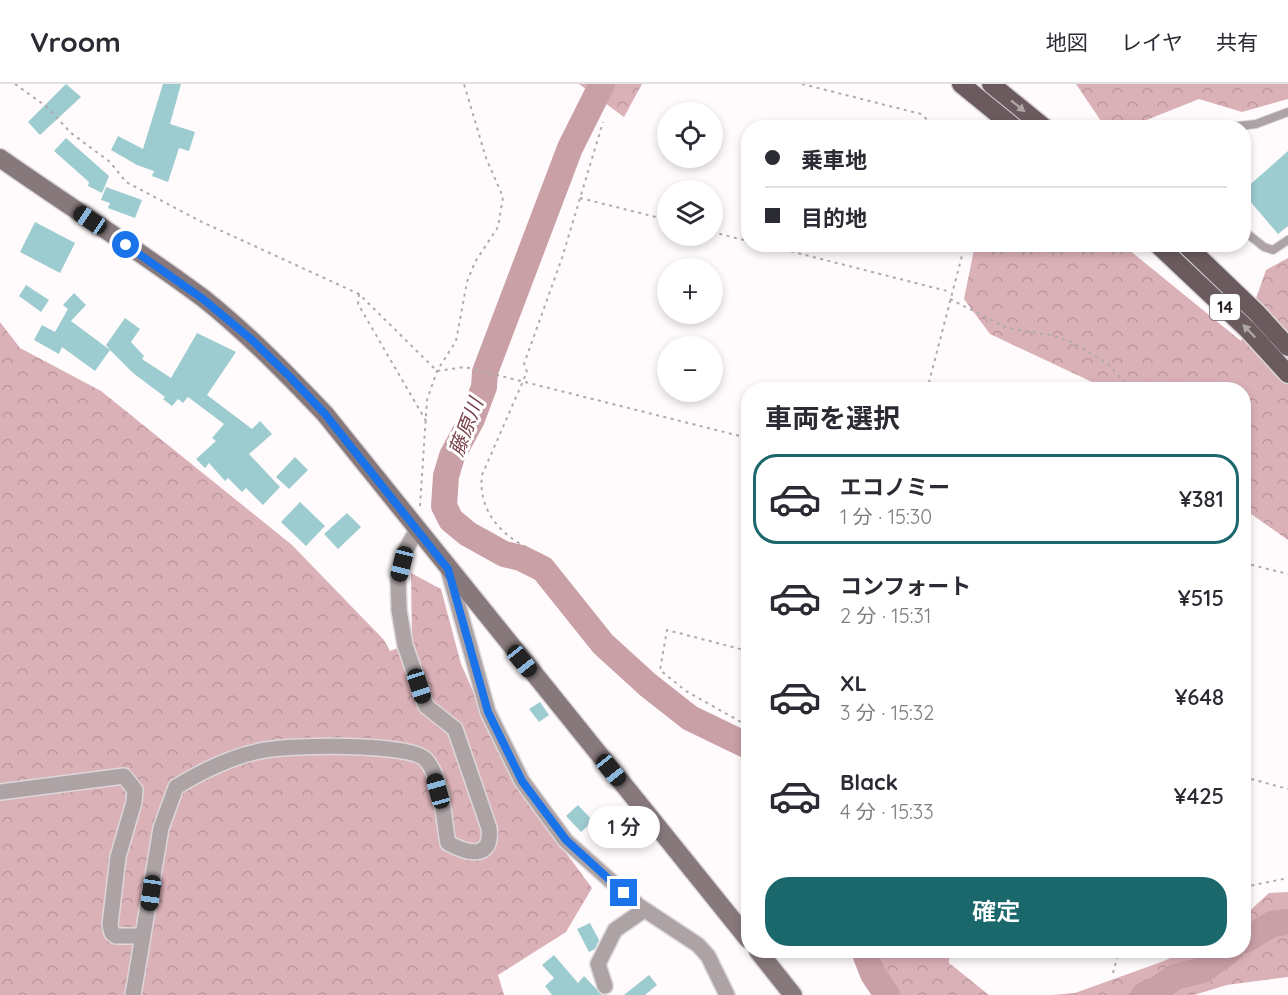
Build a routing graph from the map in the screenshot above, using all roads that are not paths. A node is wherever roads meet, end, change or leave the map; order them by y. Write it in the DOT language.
graph roads {
  1 [pos="961,84"];
  2 [pos="991,84"];
  3 [pos="1288,112"];
  4 [pos="1005,120"];
  5 [pos="1035,120"];
  6 [pos="1251,125"];
  7 [pos="0,158"];
  8 [pos="1251,237"];
  9 [pos="1288,240"];
  10 [pos="1166,252"];
  11 [pos="1193,252"];
  12 [pos="1288,347"];
  13 [pos="1288,374"];
  14 [pos="417,530"];
  15 [pos="448,569"];
  16 [pos="0,792"];
  17 [pos="644,910"];
  18 [pos="741,930"];
  19 [pos="142,936"];
  20 [pos="764,958"];
  21 [pos="605,986"];
  22 [pos="133,995"];
  23 [pos="726,995"];
  24 [pos="793,995"];
  1 -- 4 [label="main road"];
  2 -- 5 [label="main road, one-way"];
  3 -- 6 [label="lane"];
  7 -- 14 [label="street"];
  8 -- 9 [label="lane"];
  13 -- 10 [label="main road, 14, one-way"];
  11 -- 12 [label="main road, 14"];
  14 -- 15 [label="street"];
  14 -- 19 [label="street"];
  15 -- 17 [label="street"];
  15 -- 18 [label="street"];
  16 -- 19 [label="street"];
  17 -- 21 [label="street"];
  17 -- 23 [label="street"];
  19 -- 22 [label="street"];
  20 -- 24 [label="street"];
}
